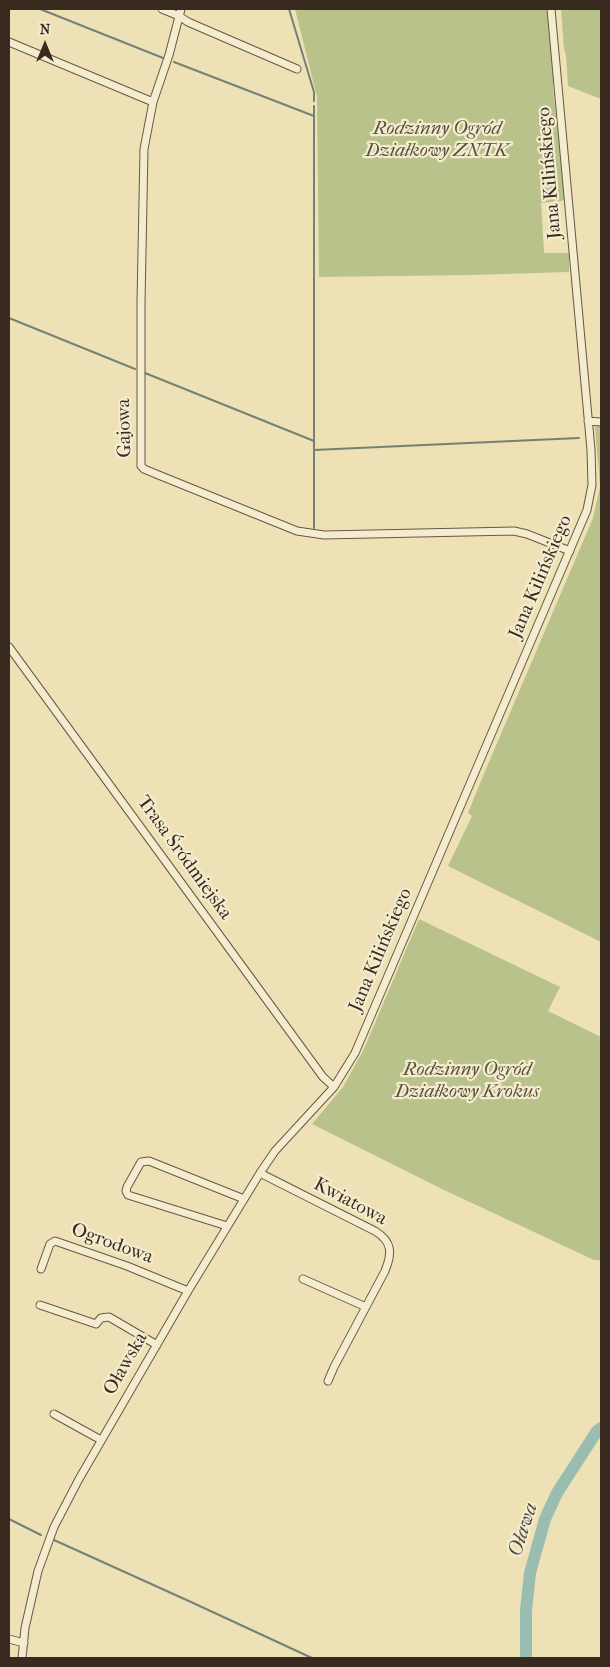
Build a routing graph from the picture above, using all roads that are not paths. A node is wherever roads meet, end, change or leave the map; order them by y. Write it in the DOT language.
graph roads {
  1 [pos="162,9"];
  2 [pos="551,9"];
  3 [pos="180,12"];
  4 [pos="9,42"];
  5 [pos="297,69"];
  6 [pos="153,102"];
  7 [pos="588,421"];
  8 [pos="601,422"];
  9 [pos="570,551"];
  10 [pos="9,646"];
  11 [pos="334,1087"];
  12 [pos="312,1112"];
  13 [pos="260,1173"];
  14 [pos="244,1199"];
  15 [pos="227,1226"];
  16 [pos="41,1269"];
  17 [pos="303,1279"];
  18 [pos="188,1291"];
  19 [pos="40,1305"];
  20 [pos="366,1307"];
  21 [pos="156,1345"];
  22 [pos="328,1381"];
  23 [pos="54,1414"];
  24 [pos="101,1440"];
  25 [pos="9,1639"];
  26 [pos="24,1643"];
  27 [pos="22,1658"];
  1 -- 3 [label="street"];
  2 -- 7 [label="street, Jana Kilińskiego"];
  3 -- 5 [label="street"];
  3 -- 6 [label="street, Gajowa"];
  4 -- 6 [label="street"];
  6 -- 9 [label="street, Gajowa"];
  7 -- 8 [label="street"];
  7 -- 9 [label="street, Jana Kilińskiego"];
  9 -- 11 [label="street, Jana Kilińskiego"];
  10 -- 11 [label="street, Trasa Śródmiejska"];
  11 -- 12 [label="street, Jana Kilińskiego"];
  12 -- 13 [label="street, Oławska"];
  13 -- 14 [label="street, Oławska"];
  13 -- 20 [label="street, Kwiatowa"];
  14 -- 15 [label="street, Oławska"];
  14 -- 15 [label="street"];
  15 -- 18 [label="street, Oławska"];
  16 -- 18 [label="street, Ogrodowa"];
  17 -- 20 [label="street"];
  18 -- 21 [label="street, Oławska"];
  19 -- 21 [label="street"];
  20 -- 22 [label="street, Kwiatowa"];
  21 -- 24 [label="street, Oławska"];
  23 -- 24 [label="street"];
  24 -- 26 [label="street, Oławska"];
  25 -- 26 [label="street"];
  26 -- 27 [label="street, Oławska"];
}
